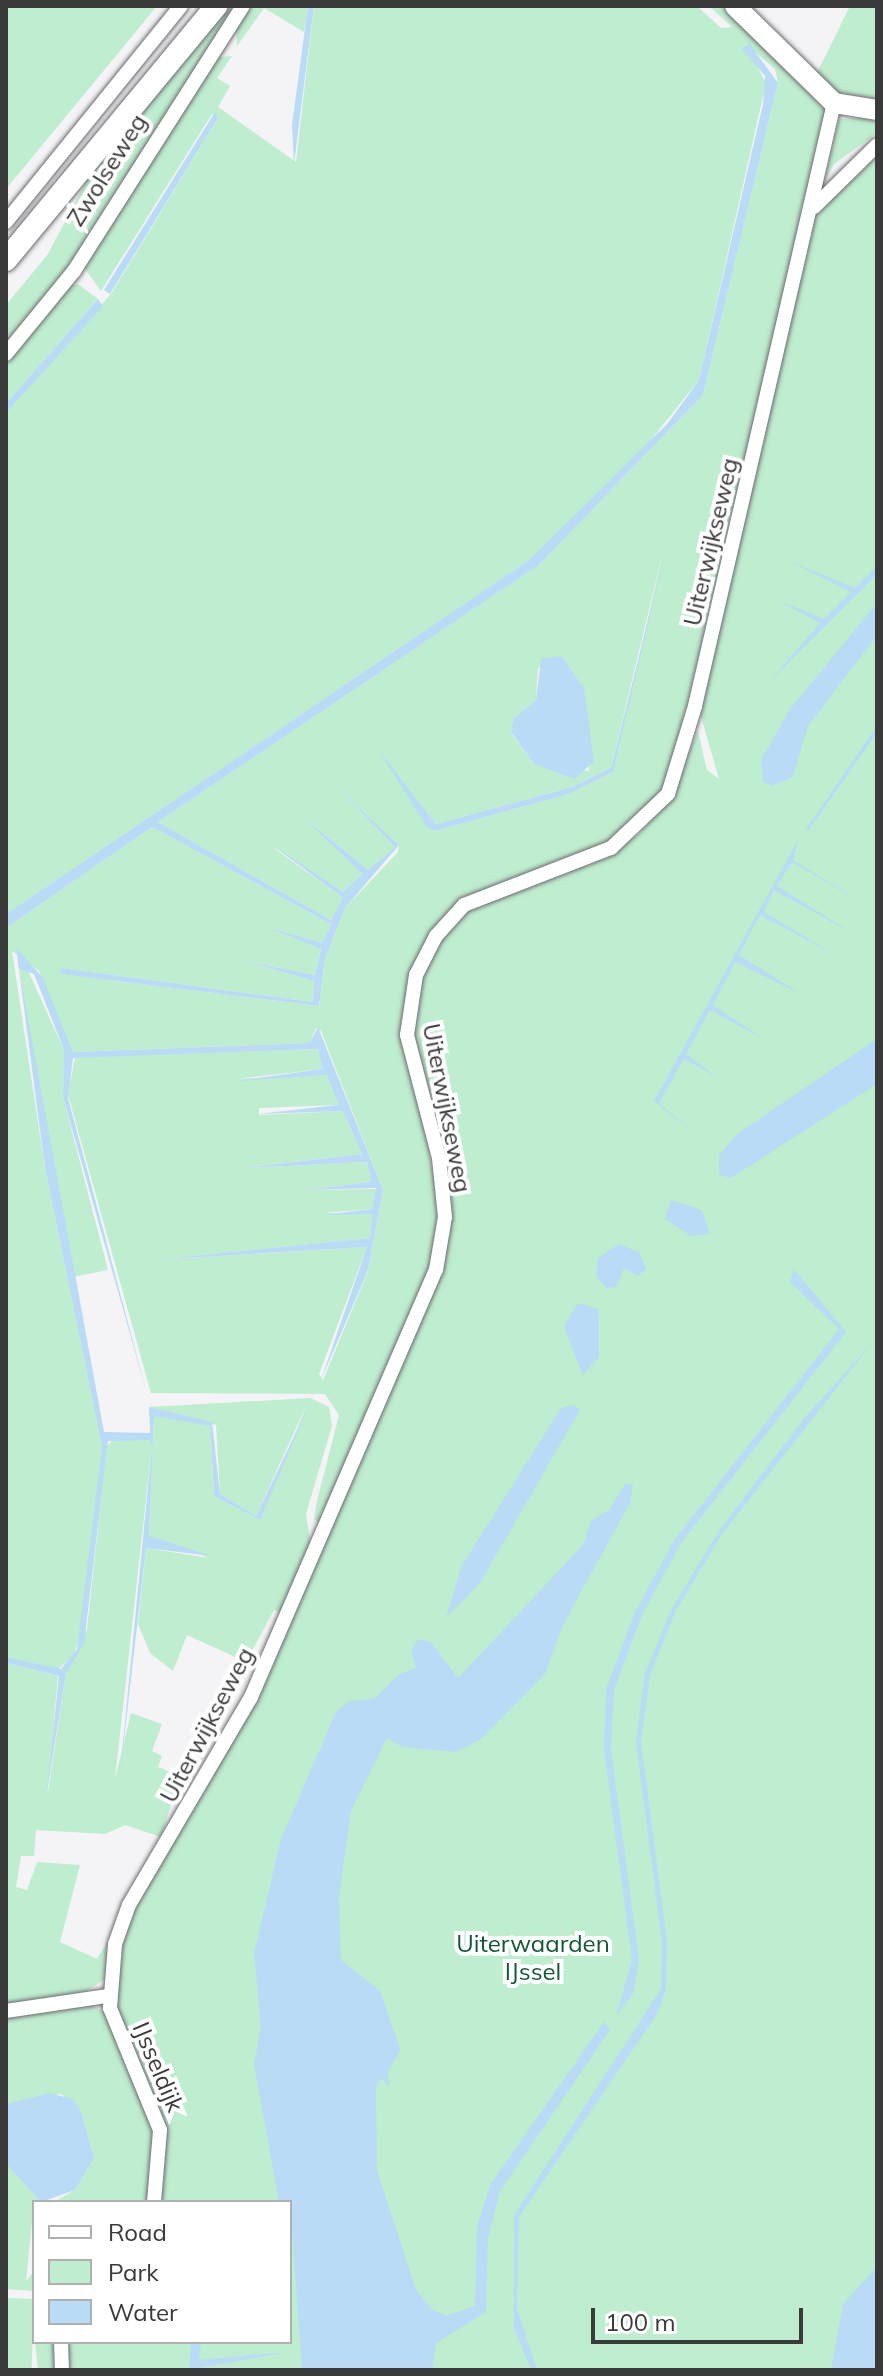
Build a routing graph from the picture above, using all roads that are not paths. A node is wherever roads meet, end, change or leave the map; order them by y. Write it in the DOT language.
graph roads {
  1 [pos="181,6"];
  2 [pos="216,6"];
  3 [pos="243,6"];
  4 [pos="735,6"];
  5 [pos="834,103"];
  6 [pos="877,110"];
  7 [pos="877,145"];
  8 [pos="811,211"];
  9 [pos="6,222"];
  10 [pos="6,260"];
  11 [pos="6,354"];
  12 [pos="108,1996"];
  13 [pos="6,2011"];
  14 [pos="154,2200"];
  15 [pos="61,2344"];
  16 [pos="62,2370"];
  1 -- 9 [label="street, Zwolseweg"];
  2 -- 10 [label="main road, Zwolseweg"];
  3 -- 11 [label="street, Zwolseweg"];
  4 -- 5 [label="street"];
  5 -- 6 [label="street"];
  5 -- 8 [label="street, Uiterwijkseweg"];
  7 -- 8 [label="street, Uiterwijkseweg"];
  8 -- 12 [label="street, Uiterwijkseweg"];
  12 -- 13 [label="street"];
  12 -- 14 [label="street, IJsseldijk"];
  15 -- 16 [label="street"];
}
